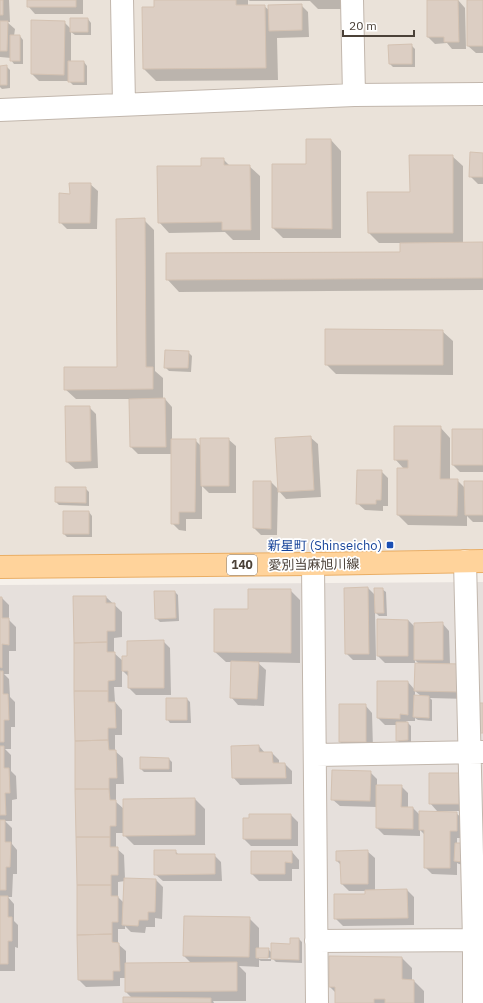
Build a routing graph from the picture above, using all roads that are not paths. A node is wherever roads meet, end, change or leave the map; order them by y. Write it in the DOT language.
graph roads {
  1 [pos="122,0"];
  2 [pos="352,0"];
  3 [pos="483,94"];
  4 [pos="354,96"];
  5 [pos="124,104"];
  6 [pos="0,110"];
  7 [pos="474,561"];
  8 [pos="313,564"];
  9 [pos="0,566"];
  10 [pos="476,752"];
  11 [pos="316,756"];
  12 [pos="479,940"];
  13 [pos="316,941"];
  14 [pos="317,1003"];
  15 [pos="474,1003"];
  1 -- 5 [label="street"];
  2 -- 4 [label="street"];
  3 -- 4 [label="street"];
  4 -- 5 [label="street"];
  5 -- 6 [label="street"];
  7 -- 8 [label="main road, 愛別当麻旭川線 / 140"];
  7 -- 10 [label="street"];
  8 -- 9 [label="main road, 愛別当麻旭川線 / 140"];
  8 -- 11 [label="street"];
  10 -- 11 [label="street"];
  10 -- 12 [label="street"];
  11 -- 13 [label="street"];
  12 -- 13 [label="street"];
  12 -- 15 [label="street"];
  13 -- 14 [label="street"];
}
